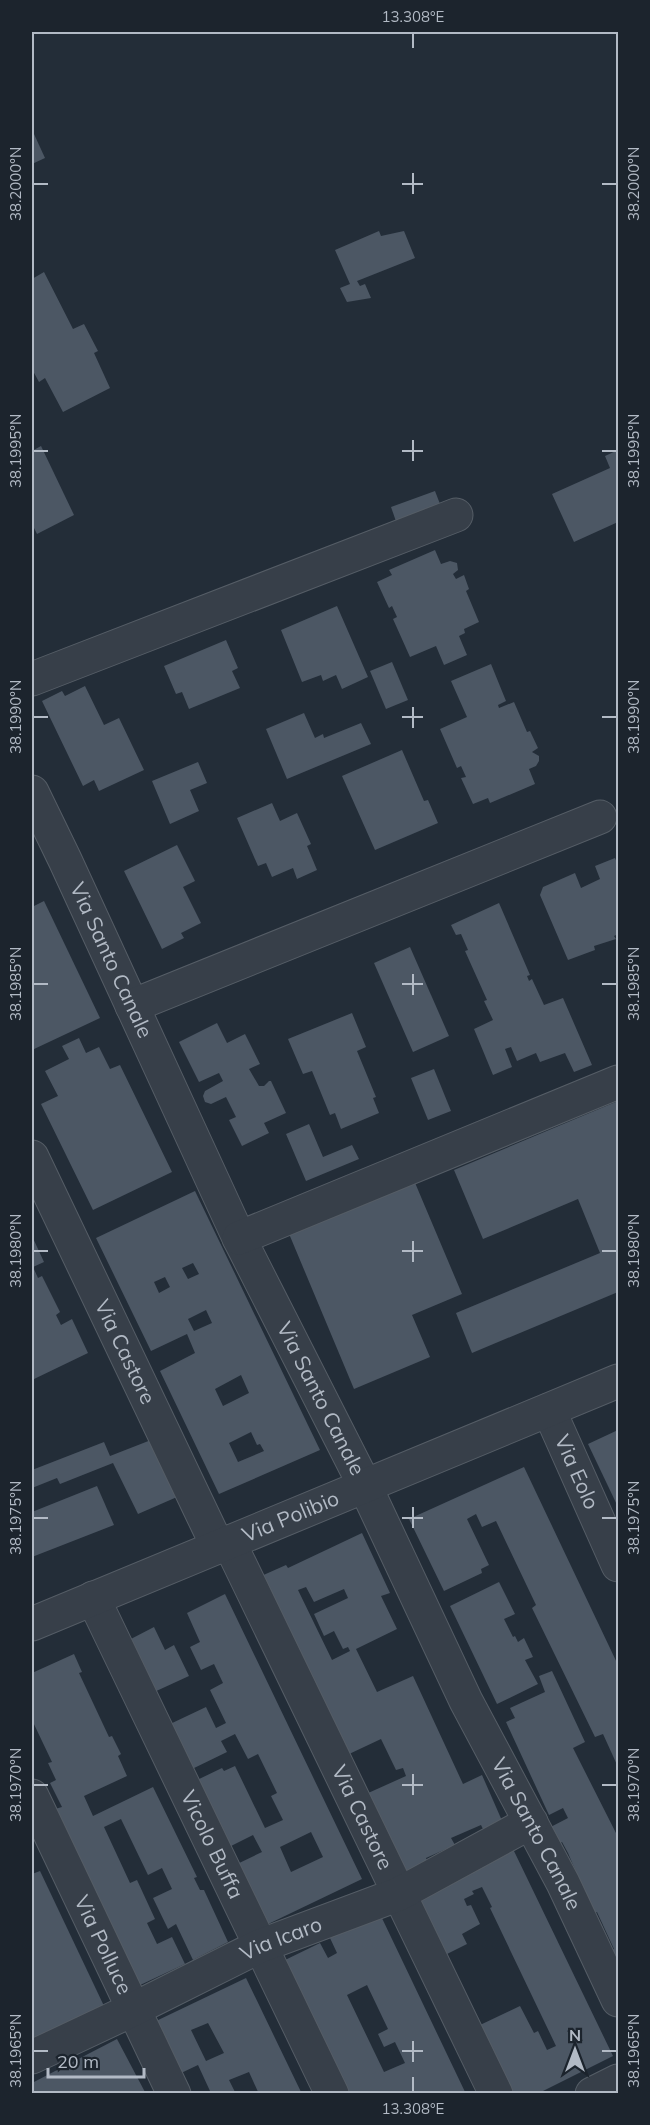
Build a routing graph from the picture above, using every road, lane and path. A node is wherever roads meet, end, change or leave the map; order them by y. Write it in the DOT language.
graph roads {
  1 [pos="456,515"];
  2 [pos="32,679"];
  3 [pos="32,792"];
  4 [pos="600,817"];
  5 [pos="132,1006"];
  6 [pos="618,1082"];
  7 [pos="32,1157"];
  8 [pos="239,1238"];
  9 [pos="618,1381"];
  10 [pos="549,1410"];
  11 [pos="365,1486"];
  12 [pos="223,1545"];
  13 [pos="618,1565"];
  14 [pos="93,1598"];
  15 [pos="32,1624"];
  16 [pos="32,1796"];
  17 [pos="531,1822"];
  18 [pos="399,1893"];
  19 [pos="260,1946"];
  20 [pos="618,2000"];
  21 [pos="134,2009"];
  22 [pos="32,2057"];
  23 [pos="618,2081"];
  24 [pos="174,2094"];
  25 [pos="332,2094"];
  26 [pos="496,2094"];
  27 [pos="592,2094"];
  1 -- 2 [label="street"];
  3 -- 5 [label="street, Via Santo Canale"];
  4 -- 5 [label="street"];
  5 -- 8 [label="street, Via Santo Canale"];
  6 -- 8 [label="street"];
  7 -- 12 [label="street, Via Castore"];
  8 -- 11 [label="street, Via Santo Canale"];
  9 -- 10 [label="street, Via Polibio"];
  10 -- 11 [label="street, Via Polibio"];
  10 -- 13 [label="street, Via Eolo"];
  11 -- 12 [label="street, Via Polibio"];
  11 -- 17 [label="street, Via Santo Canale"];
  12 -- 14 [label="street, Via Polibio"];
  12 -- 18 [label="street, Via Castore"];
  14 -- 15 [label="street, Via Polibio"];
  14 -- 19 [label="street, Vicolo Buffa"];
  16 -- 21 [label="street, Via Polluce"];
  17 -- 18 [label="street, Via Icaro"];
  17 -- 20 [label="street, Via Santo Canale"];
  18 -- 19 [label="street, Via Icaro"];
  18 -- 26 [label="street, Via Castore"];
  19 -- 21 [label="street, Via Icaro"];
  19 -- 25 [label="street, Vicolo Buffa"];
  21 -- 22 [label="street, Via Icaro"];
  21 -- 24 [label="street, Via Polluce"];
  23 -- 27 [label="street"];
}
